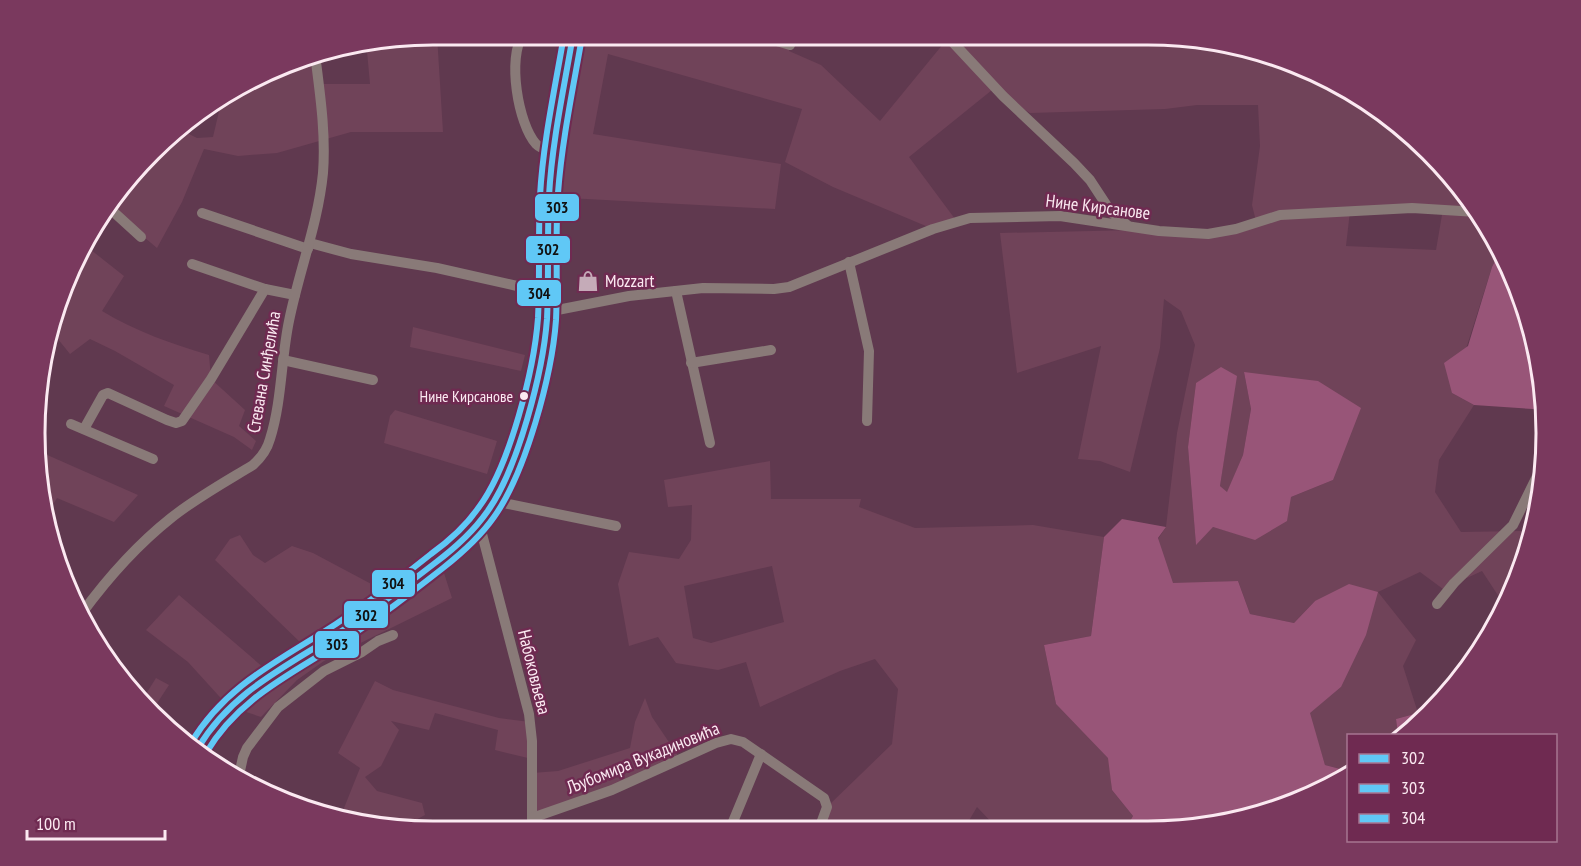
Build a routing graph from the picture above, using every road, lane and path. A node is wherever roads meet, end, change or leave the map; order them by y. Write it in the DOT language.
graph roads {
  1 [pos="518,45"];
  2 [pos="571,45"];
  3 [pos="955,45"];
  4 [pos="316,63"];
  5 [pos="553,152"];
  6 [pos="1467,211"];
  7 [pos="114,212"];
  8 [pos="202,213"];
  9 [pos="1133,228"];
  10 [pos="141,237"];
  11 [pos="309,246"];
  12 [pos="849,262"];
  13 [pos="192,264"];
  14 [pos="548,276"];
  15 [pos="525,287"];
  16 [pos="265,290"];
  17 [pos="676,291"];
  18 [pos="295,295"];
  19 [pos="547,312"];
  20 [pos="771,350"];
  21 [pos="283,360"];
  22 [pos="691,363"];
  23 [pos="373,380"];
  24 [pos="867,421"];
  25 [pos="71,424"];
  26 [pos="84,429"];
  27 [pos="710,443"];
  28 [pos="153,459"];
  29 [pos="1533,485"];
  30 [pos="494,501"];
  31 [pos="477,525"];
  32 [pos="616,526"];
  33 [pos="1437,604"];
  34 [pos="86,608"];
  35 [pos="393,635"];
  36 [pos="201,744"];
  37 [pos="761,754"];
  38 [pos="240,770"];
  39 [pos="532,818"];
  40 [pos="532,821"];
  41 [pos="533,821"];
  42 [pos="733,821"];
  43 [pos="822,821"];
  1 -- 5 [label="street"];
  2 -- 5 [label="main road"];
  3 -- 9 [label="street"];
  4 -- 11 [label="street, Стевана Синђелића"];
  5 -- 14 [label="main road"];
  6 -- 9 [label="street, Нине Кирсанове"];
  7 -- 10 [label="street"];
  8 -- 11 [label="street"];
  9 -- 12 [label="street, Нине Кирсанове"];
  11 -- 15 [label="street"];
  11 -- 18 [label="street, Стевана Синђелића"];
  12 -- 17 [label="street, Нине Кирсанове"];
  12 -- 24 [label="street"];
  13 -- 16 [label="street"];
  14 -- 15 [label="street"];
  14 -- 19 [label="main road"];
  15 -- 19 [label="street"];
  16 -- 18 [label="street"];
  16 -- 26 [label="street"];
  17 -- 19 [label="street, Нине Кирсанове"];
  17 -- 22 [label="street"];
  18 -- 21 [label="street, Стевана Синђелића"];
  19 -- 30 [label="main road"];
  20 -- 22 [label="street"];
  21 -- 23 [label="street"];
  21 -- 34 [label="street, Стевана Синђелића"];
  22 -- 27 [label="street"];
  25 -- 26 [label="street"];
  26 -- 28 [label="street"];
  29 -- 33 [label="street"];
  30 -- 31 [label="main road"];
  30 -- 32 [label="street"];
  31 -- 36 [label="main road"];
  31 -- 39 [label="street, Набоковљева"];
  35 -- 38 [label="street"];
  37 -- 39 [label="street, Љубомира Вукадиновића"];
  37 -- 42 [label="street"];
  37 -- 43 [label="street, Љубомира Вукадиновића"];
  39 -- 40 [label="street"];
  39 -- 41 [label="street, Набоковљева"];
}
